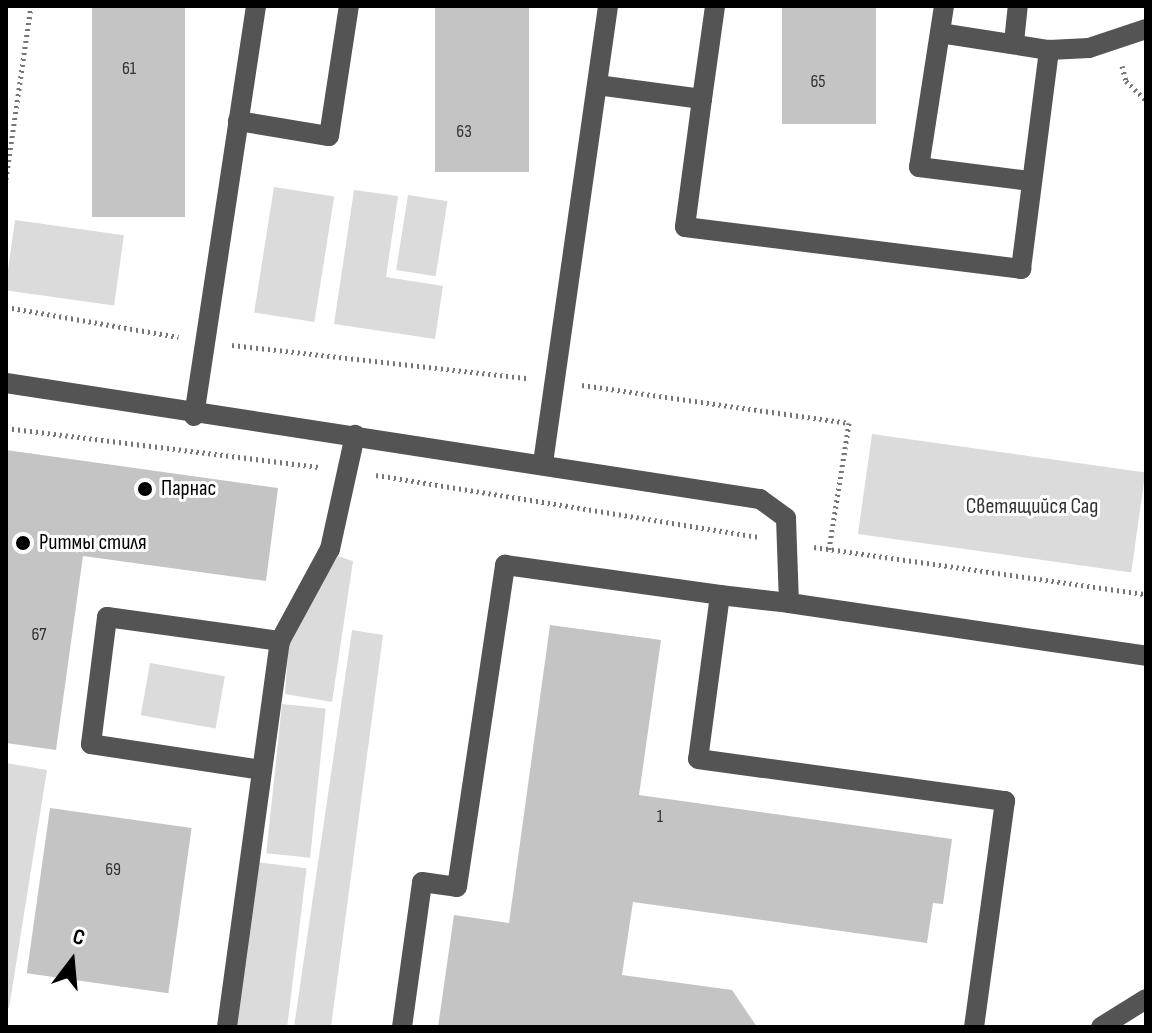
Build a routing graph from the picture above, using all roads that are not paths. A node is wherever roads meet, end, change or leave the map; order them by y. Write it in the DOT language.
graph roads {
  1 [pos="256,6"];
  2 [pos="349,6"];
  3 [pos="608,6"];
  4 [pos="715,6"];
  5 [pos="944,6"];
  6 [pos="1018,6"];
  7 [pos="1146,29"];
  8 [pos="940,33"];
  9 [pos="1014,42"];
  10 [pos="1049,50"];
  11 [pos="597,85"];
  12 [pos="702,99"];
  13 [pos="238,121"];
  14 [pos="1030,181"];
  15 [pos="6,383"];
  16 [pos="194,416"];
  17 [pos="355,435"];
  18 [pos="543,463"];
  19 [pos="720,595"];
  20 [pos="789,603"];
  21 [pos="280,641"];
  22 [pos="1146,656"];
  23 [pos="262,770"];
  24 [pos="1146,999"];
  25 [pos="227,1027"];
  26 [pos="402,1027"];
  27 [pos="974,1027"];
  28 [pos="1101,1027"];
  1 -- 13 [label="lane"];
  2 -- 13 [label="lane"];
  3 -- 11 [label="lane"];
  4 -- 12 [label="lane"];
  5 -- 8 [label="lane"];
  6 -- 9 [label="lane"];
  7 -- 10 [label="lane"];
  8 -- 9 [label="lane"];
  8 -- 14 [label="lane"];
  9 -- 10 [label="lane"];
  10 -- 14 [label="lane"];
  11 -- 12 [label="lane"];
  11 -- 18 [label="lane"];
  12 -- 14 [label="lane"];
  13 -- 16 [label="lane"];
  15 -- 16 [label="lane"];
  16 -- 17 [label="lane"];
  17 -- 18 [label="lane"];
  17 -- 21 [label="lane"];
  18 -- 20 [label="lane"];
  19 -- 20 [label="lane"];
  19 -- 26 [label="lane"];
  19 -- 27 [label="lane"];
  20 -- 22 [label="lane"];
  21 -- 23 [label="lane"];
  21 -- 23 [label="lane"];
  23 -- 25 [label="lane"];
  24 -- 28 [label="lane"];
}
